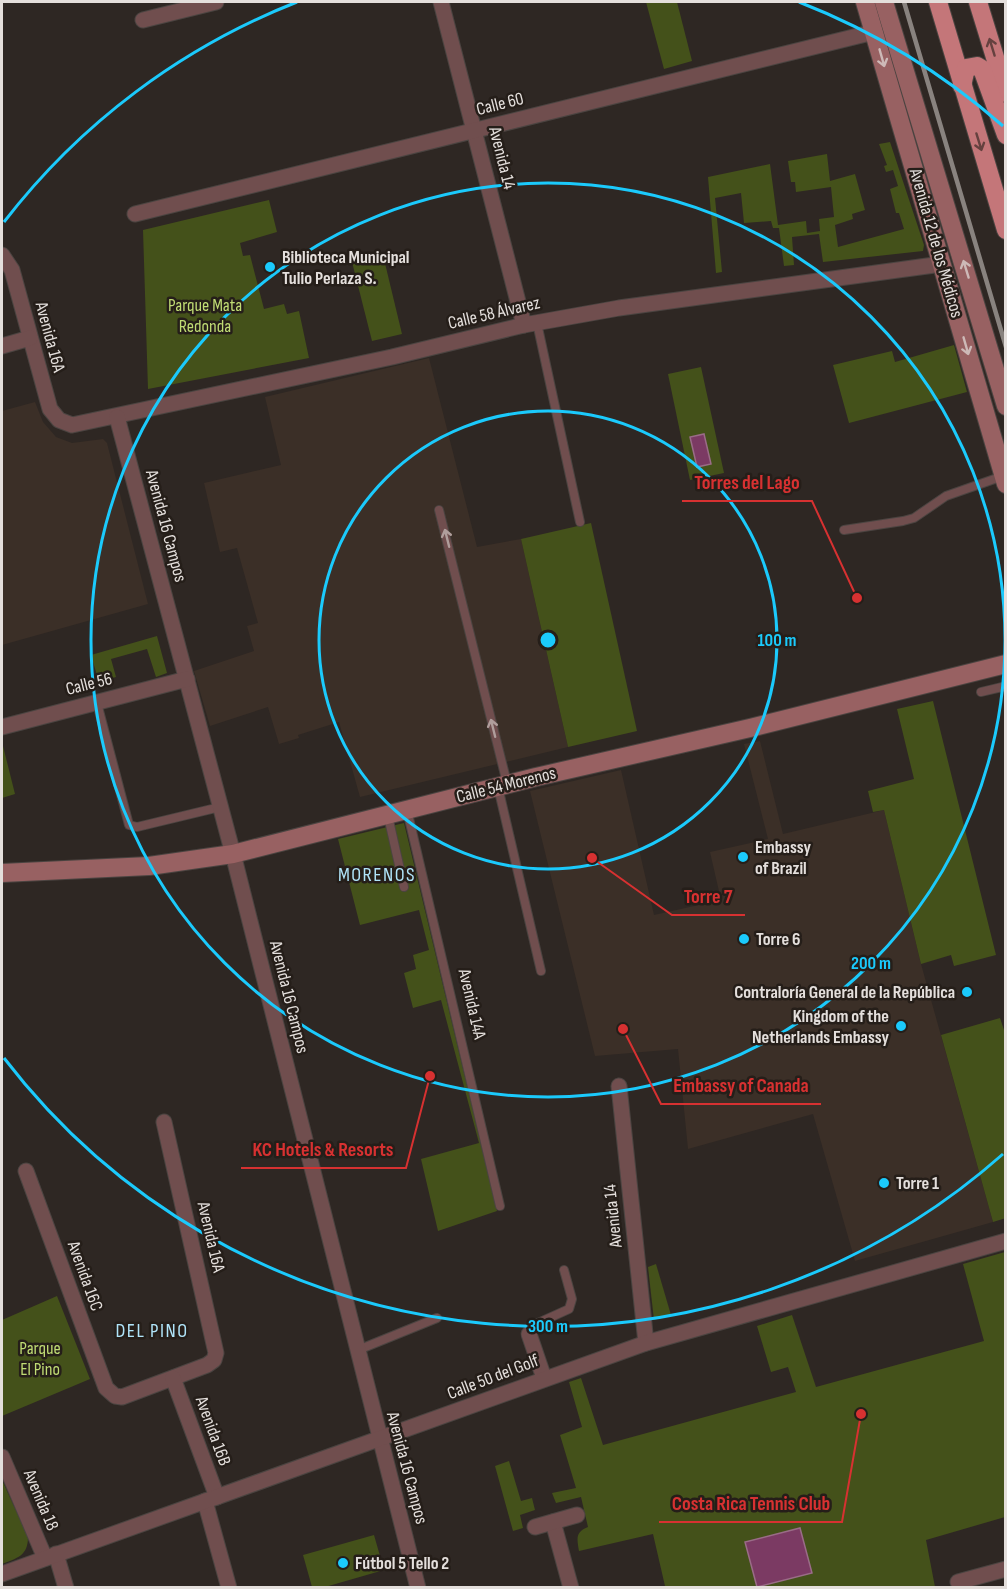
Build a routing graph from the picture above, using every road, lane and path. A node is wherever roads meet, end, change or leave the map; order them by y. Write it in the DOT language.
graph roads {
  1 [pos="216,2"];
  2 [pos="441,2"];
  3 [pos="865,2"];
  4 [pos="884,2"];
  5 [pos="938,2"];
  6 [pos="978,2"];
  7 [pos="143,20"];
  8 [pos="874,32"];
  9 [pos="962,86"];
  10 [pos="1005,93"];
  11 [pos="475,130"];
  12 [pos="1005,135"];
  13 [pos="135,214"];
  14 [pos="1005,230"];
  15 [pos="5,258"];
  16 [pos="942,264"];
  17 [pos="531,324"];
  18 [pos="30,338"];
  19 [pos="2,346"];
  20 [pos="1005,406"];
  21 [pos="117,417"];
  22 [pos="59,420"];
  23 [pos="1004,480"];
  24 [pos="439,510"];
  25 [pos="580,522"];
  26 [pos="844,530"];
  27 [pos="1005,664"];
  28 [pos="187,679"];
  29 [pos="1005,686"];
  30 [pos="981,692"];
  31 [pos="97,703"];
  32 [pos="2,727"];
  33 [pos="503,786"];
  34 [pos="220,807"];
  35 [pos="407,810"];
  36 [pos="387,815"];
  37 [pos="233,854"];
  38 [pos="2,873"];
  39 [pos="405,887"];
  40 [pos="541,971"];
  41 [pos="619,1086"];
  42 [pos="164,1122"];
  43 [pos="26,1171"];
  44 [pos="500,1206"];
  45 [pos="1005,1241"];
  46 [pos="564,1270"];
  47 [pos="437,1318"];
  48 [pos="529,1334"];
  49 [pos="646,1342"];
  50 [pos="356,1350"];
  51 [pos="173,1378"];
  52 [pos="544,1378"];
  53 [pos="379,1440"];
  54 [pos="2,1457"];
  55 [pos="211,1499"];
  56 [pos="577,1515"];
  57 [pos="553,1522"];
  58 [pos="535,1527"];
  59 [pos="51,1556"];
  60 [pos="1005,1569"];
  61 [pos="2,1574"];
  62 [pos="958,1582"];
  63 [pos="66,1587"];
  64 [pos="229,1587"];
  65 [pos="418,1587"];
  66 [pos="571,1587"];
  1 -- 7 [label="street"];
  2 -- 11 [label="street, Avenida 14"];
  3 -- 8 [label="main road, Avenida 12 de los Médicos"];
  20 -- 4 [label="main road, Avenida 12 de los Médicos, one-way"];
  5 -- 9 [label="highway"];
  10 -- 6 [label="highway, one-way"];
  8 -- 11 [label="street, Calle 60"];
  8 -- 16 [label="main road, Avenida 12 de los Médicos, one-way"];
  9 -- 12 [label="highway"];
  9 -- 14 [label="highway, one-way"];
  11 -- 13 [label="street, Calle 60"];
  11 -- 17 [label="street, Avenida 14"];
  15 -- 18 [label="street, Avenida 16A"];
  16 -- 17 [label="street, Calle 58 Álvarez"];
  16 -- 23 [label="main road, Avenida 12 de los Médicos, one-way"];
  17 -- 21 [label="street, Calle 58 Álvarez"];
  17 -- 25 [label="lane"];
  18 -- 19 [label="street"];
  18 -- 22 [label="street, Avenida 16A"];
  21 -- 22 [label="street, Calle 58 Álvarez"];
  21 -- 28 [label="street, Avenida 16 Campos"];
  23 -- 26 [label="lane"];
  33 -- 24 [label="lane, one-way"];
  27 -- 33 [label="main road, Calle 54 Morenos"];
  28 -- 31 [label="street, Calle 56"];
  28 -- 34 [label="street, Avenida 16 Campos"];
  29 -- 30 [label="lane"];
  31 -- 32 [label="street, Calle 56"];
  31 -- 34 [label="lane"];
  33 -- 35 [label="main road, Calle 54 Morenos"];
  33 -- 40 [label="lane"];
  34 -- 37 [label="street, Avenida 16 Campos"];
  35 -- 36 [label="main road, Calle 54 Morenos"];
  35 -- 44 [label="lane, Avenida 14A"];
  36 -- 37 [label="main road, Calle 54 Morenos"];
  36 -- 39 [label="lane"];
  37 -- 38 [label="main road, Calle 54 Morenos"];
  37 -- 50 [label="street, Avenida 16 Campos"];
  41 -- 49 [label="street, Avenida 14"];
  42 -- 51 [label="street, Avenida 16A"];
  43 -- 51 [label="street, Avenida 16C"];
  45 -- 49 [label="street, Calle 50 del Golf"];
  46 -- 48 [label="lane"];
  47 -- 50 [label="lane"];
  48 -- 52 [label="street"];
  49 -- 52 [label="street, Calle 50 del Golf"];
  50 -- 53 [label="street, Avenida 16 Campos"];
  51 -- 55 [label="street, Avenida 16B"];
  52 -- 53 [label="street, Calle 50 del Golf"];
  53 -- 55 [label="street, Calle 50 del Golf"];
  53 -- 65 [label="street, Avenida 16 Campos"];
  54 -- 59 [label="street, Avenida 18"];
  55 -- 59 [label="street, Calle 50 del Golf"];
  55 -- 64 [label="street, Avenida 16B"];
  56 -- 57 [label="street"];
  57 -- 58 [label="street"];
  57 -- 66 [label="street"];
  59 -- 61 [label="street, Calle 50 del Golf"];
  59 -- 63 [label="street, Avenida 18"];
  60 -- 62 [label="street"];
}
